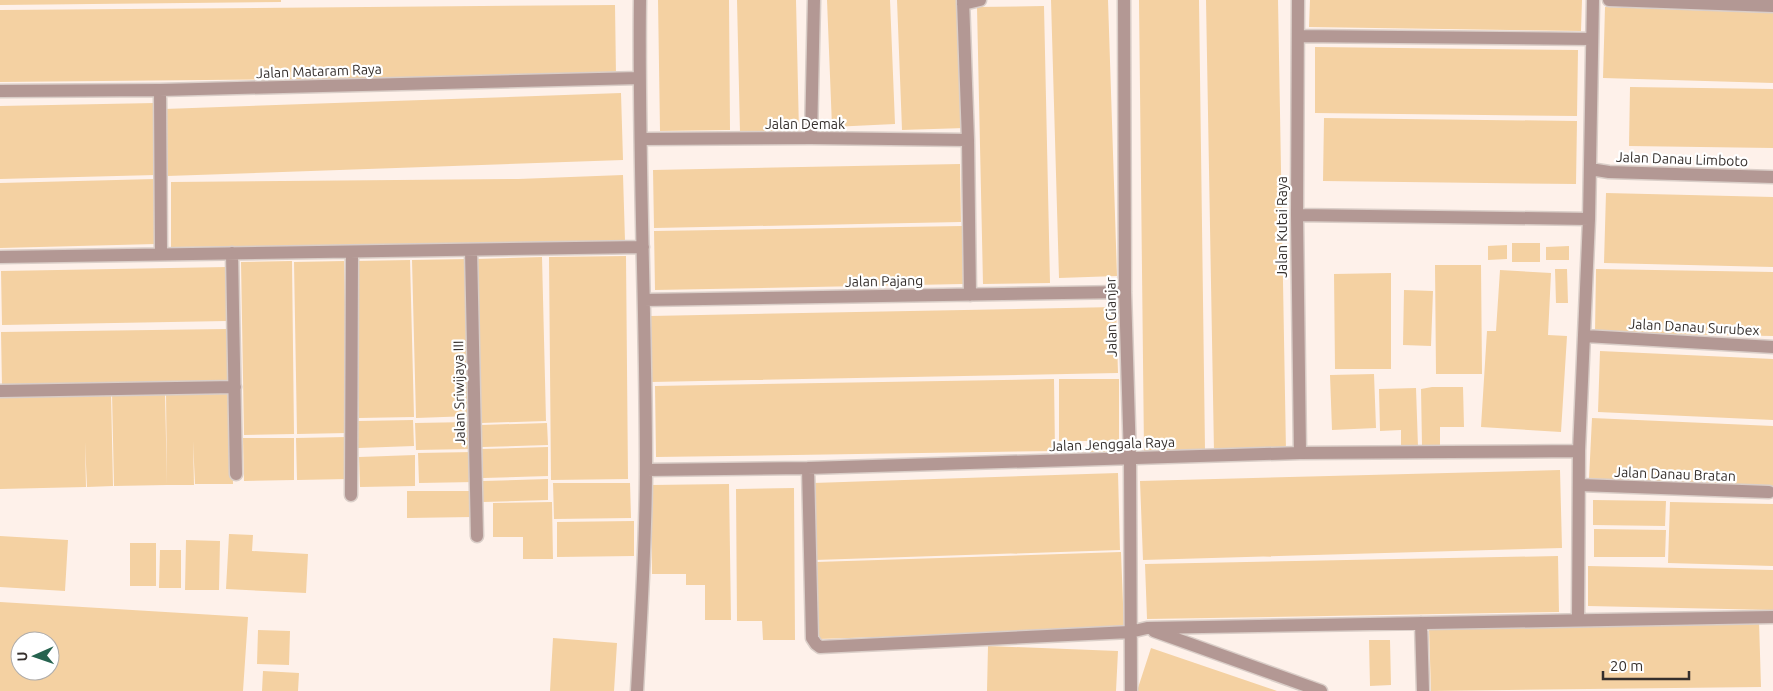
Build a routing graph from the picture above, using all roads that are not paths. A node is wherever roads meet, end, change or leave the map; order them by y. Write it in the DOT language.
graph roads {
  1 [pos="640,0"];
  2 [pos="814,0"];
  3 [pos="980,0"];
  4 [pos="1124,0"];
  5 [pos="1298,0"];
  6 [pos="1593,0"];
  7 [pos="1609,0"];
  8 [pos="963,2"];
  9 [pos="1773,6"];
  10 [pos="1298,36"];
  11 [pos="1592,39"];
  12 [pos="639,78"];
  13 [pos="160,90"];
  14 [pos="0,91"];
  15 [pos="811,138"];
  16 [pos="641,140"];
  17 [pos="968,140"];
  18 [pos="1590,169"];
  19 [pos="1773,177"];
  20 [pos="1297,215"];
  21 [pos="1590,219"];
  22 [pos="643,247"];
  23 [pos="471,250"];
  24 [pos="352,252"];
  25 [pos="232,253"];
  26 [pos="161,254"];
  27 [pos="0,257"];
  28 [pos="1125,292"];
  29 [pos="970,295"];
  30 [pos="644,300"];
  31 [pos="1586,336"];
  32 [pos="1773,347"];
  33 [pos="234,387"];
  34 [pos="0,391"];
  35 [pos="1580,451"];
  36 [pos="1300,453"];
  37 [pos="1130,459"];
  38 [pos="808,468"];
  39 [pos="646,470"];
  40 [pos="236,474"];
  41 [pos="1580,485"];
  42 [pos="1769,492"];
  43 [pos="351,495"];
  44 [pos="477,536"];
  45 [pos="1773,617"];
  46 [pos="1578,620"];
  47 [pos="1421,623"];
  48 [pos="1147,628"];
  49 [pos="1130,632"];
  50 [pos="637,691"];
  51 [pos="1131,691"];
  52 [pos="1321,691"];
  53 [pos="1423,691"];
  1 -- 12 [label="street"];
  2 -- 15 [label="street"];
  3 -- 8 [label="street"];
  4 -- 28 [label="street, Jalan Gianjar"];
  5 -- 10 [label="street, Jalan Kutai Raya"];
  6 -- 11 [label="street"];
  7 -- 9 [label="street"];
  8 -- 17 [label="street"];
  10 -- 11 [label="street"];
  10 -- 20 [label="street, Jalan Kutai Raya"];
  11 -- 18 [label="street"];
  12 -- 13 [label="street, Jalan Mataram Raya"];
  12 -- 16 [label="street"];
  13 -- 14 [label="street, Jalan Mataram Raya"];
  13 -- 26 [label="street"];
  15 -- 16 [label="street, Jalan Demak"];
  15 -- 17 [label="street, Jalan Demak"];
  16 -- 22 [label="street"];
  17 -- 29 [label="street"];
  18 -- 19 [label="street, Jalan Danau Limboto"];
  18 -- 21 [label="street"];
  20 -- 21 [label="street"];
  20 -- 36 [label="street, Jalan Kutai Raya"];
  21 -- 31 [label="street"];
  22 -- 23 [label="street"];
  22 -- 30 [label="street"];
  23 -- 24 [label="street"];
  23 -- 44 [label="street, Jalan Sriwijaya III"];
  24 -- 25 [label="street"];
  24 -- 43 [label="street"];
  25 -- 26 [label="street"];
  25 -- 33 [label="street"];
  26 -- 27 [label="street"];
  28 -- 29 [label="street, Jalan Pajang"];
  28 -- 37 [label="street, Jalan Gianjar"];
  29 -- 30 [label="street, Jalan Pajang"];
  30 -- 39 [label="street"];
  31 -- 32 [label="street, Jalan Danau Surubex"];
  31 -- 35 [label="street"];
  33 -- 34 [label="street"];
  33 -- 40 [label="street"];
  35 -- 36 [label="street, Jalan Jenggala Raya"];
  35 -- 41 [label="street"];
  36 -- 37 [label="street, Jalan Jenggala Raya"];
  37 -- 38 [label="street, Jalan Jenggala Raya"];
  37 -- 49 [label="street, Jalan Gianjar"];
  38 -- 39 [label="street, Jalan Jenggala Raya"];
  38 -- 49 [label="street"];
  39 -- 50 [label="street"];
  41 -- 42 [label="street, Jalan Danau Bratan"];
  41 -- 46 [label="street"];
  45 -- 46 [label="street"];
  46 -- 47 [label="street"];
  47 -- 48 [label="street"];
  47 -- 53 [label="street"];
  48 -- 49 [label="street"];
  48 -- 52 [label="street"];
  49 -- 51 [label="street, Jalan Gianjar"];
}
